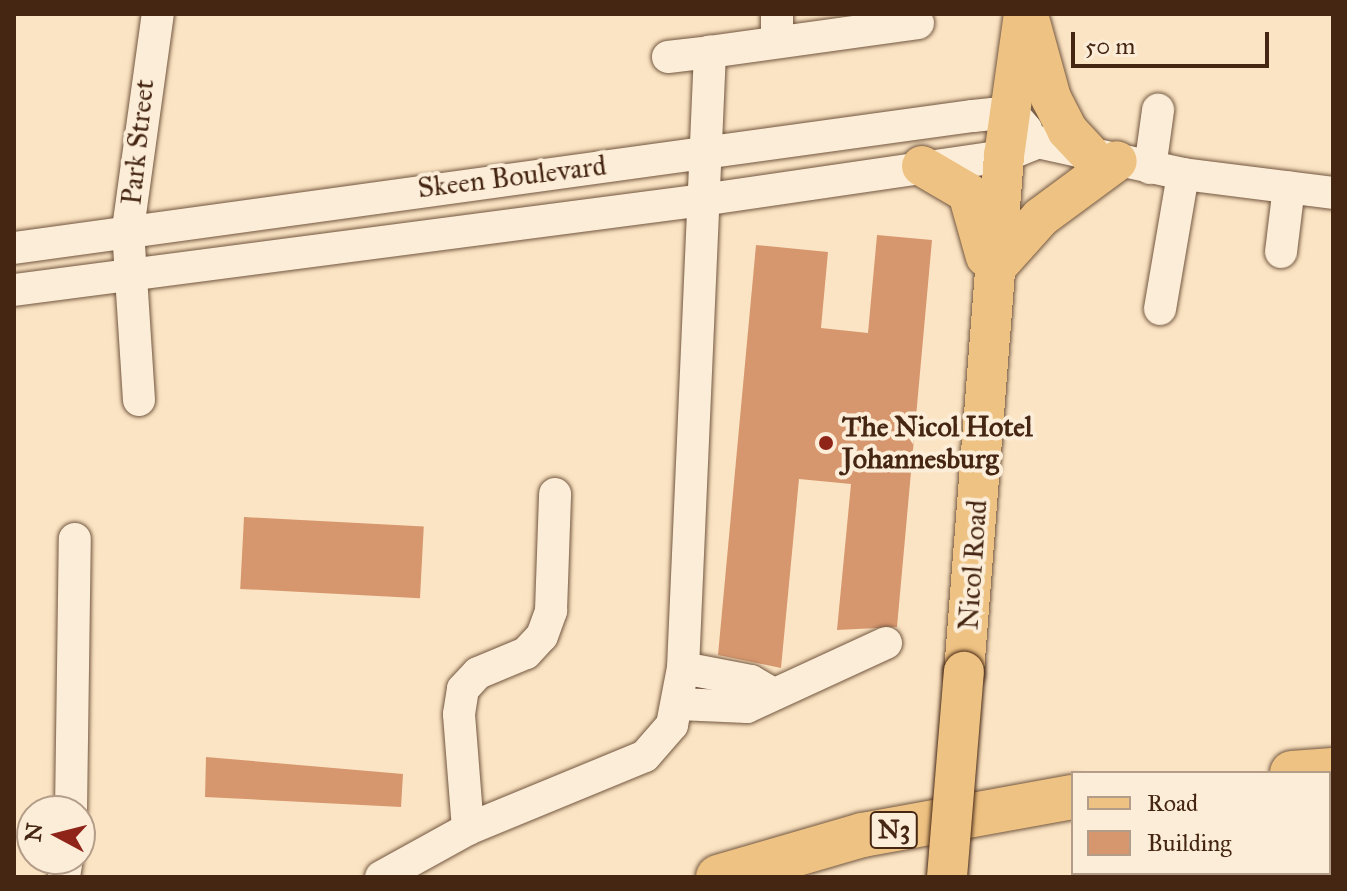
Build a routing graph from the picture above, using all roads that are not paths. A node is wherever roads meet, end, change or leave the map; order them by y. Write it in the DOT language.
graph roads {
  1 [pos="158,14"];
  2 [pos="1026,14"];
  3 [pos="918,23"];
  4 [pos="777,28"];
  5 [pos="710,52"];
  6 [pos="668,57"];
  7 [pos="1158,110"];
  8 [pos="1011,112"];
  9 [pos="1021,149"];
  10 [pos="703,152"];
  11 [pos="1119,161"];
  12 [pos="922,166"];
  13 [pos="1183,174"];
  14 [pos="1289,187"];
  15 [pos="415,189"];
  16 [pos="1333,193"];
  17 [pos="702,200"];
  18 [pos="128,229"];
  19 [pos="440,233"];
  20 [pos="14,248"];
  21 [pos="1281,252"];
  22 [pos="133,272"];
  23 [pos="995,277"];
  24 [pos="14,290"];
  25 [pos="1160,309"];
  26 [pos="139,400"];
  27 [pos="555,494"];
  28 [pos="75,539"];
  29 [pos="886,643"];
  30 [pos="683,668"];
  31 [pos="770,692"];
  32 [pos="679,704"];
  33 [pos="71,795"];
  34 [pos="1071,797"];
  35 [pos="468,829"];
  36 [pos="381,877"];
  37 [pos="718,877"];
  38 [pos="947,877"];
  1 -- 18 [label="street, Park Street"];
  2 -- 8 [label="main road, Nicol Road"];
  2 -- 11 [label="main road"];
  3 -- 4 [label="street"];
  4 -- 5 [label="street"];
  5 -- 6 [label="street"];
  5 -- 10 [label="street"];
  7 -- 11 [label="street"];
  8 -- 9 [label="main road, Nicol Road"];
  8 -- 10 [label="street, Skeen Boulevard"];
  9 -- 11 [label="street"];
  9 -- 12 [label="street, Skeen Boulevard"];
  9 -- 23 [label="main road, Nicol Road"];
  10 -- 15 [label="street, Skeen Boulevard"];
  10 -- 17 [label="street"];
  11 -- 13 [label="street"];
  11 -- 23 [label="main road"];
  12 -- 17 [label="street, Skeen Boulevard"];
  12 -- 23 [label="main road"];
  13 -- 14 [label="street"];
  13 -- 25 [label="street"];
  14 -- 16 [label="street"];
  14 -- 21 [label="street"];
  15 -- 18 [label="street, Skeen Boulevard"];
  15 -- 19 [label="street"];
  17 -- 19 [label="street, Skeen Boulevard"];
  17 -- 30 [label="street"];
  18 -- 20 [label="street, Skeen Boulevard"];
  18 -- 22 [label="street, Park Street"];
  19 -- 22 [label="street, Skeen Boulevard"];
  22 -- 24 [label="street, Skeen Boulevard"];
  22 -- 26 [label="street, Park Street"];
  23 -- 38 [label="main road, Nicol Road, bridge"];
  27 -- 35 [label="street"];
  28 -- 33 [label="street"];
  29 -- 31 [label="street"];
  30 -- 31 [label="street"];
  30 -- 32 [label="street"];
  31 -- 32 [label="street"];
  32 -- 35 [label="street"];
  34 -- 37 [label="highway, N3"];
  35 -- 36 [label="street"];
}
